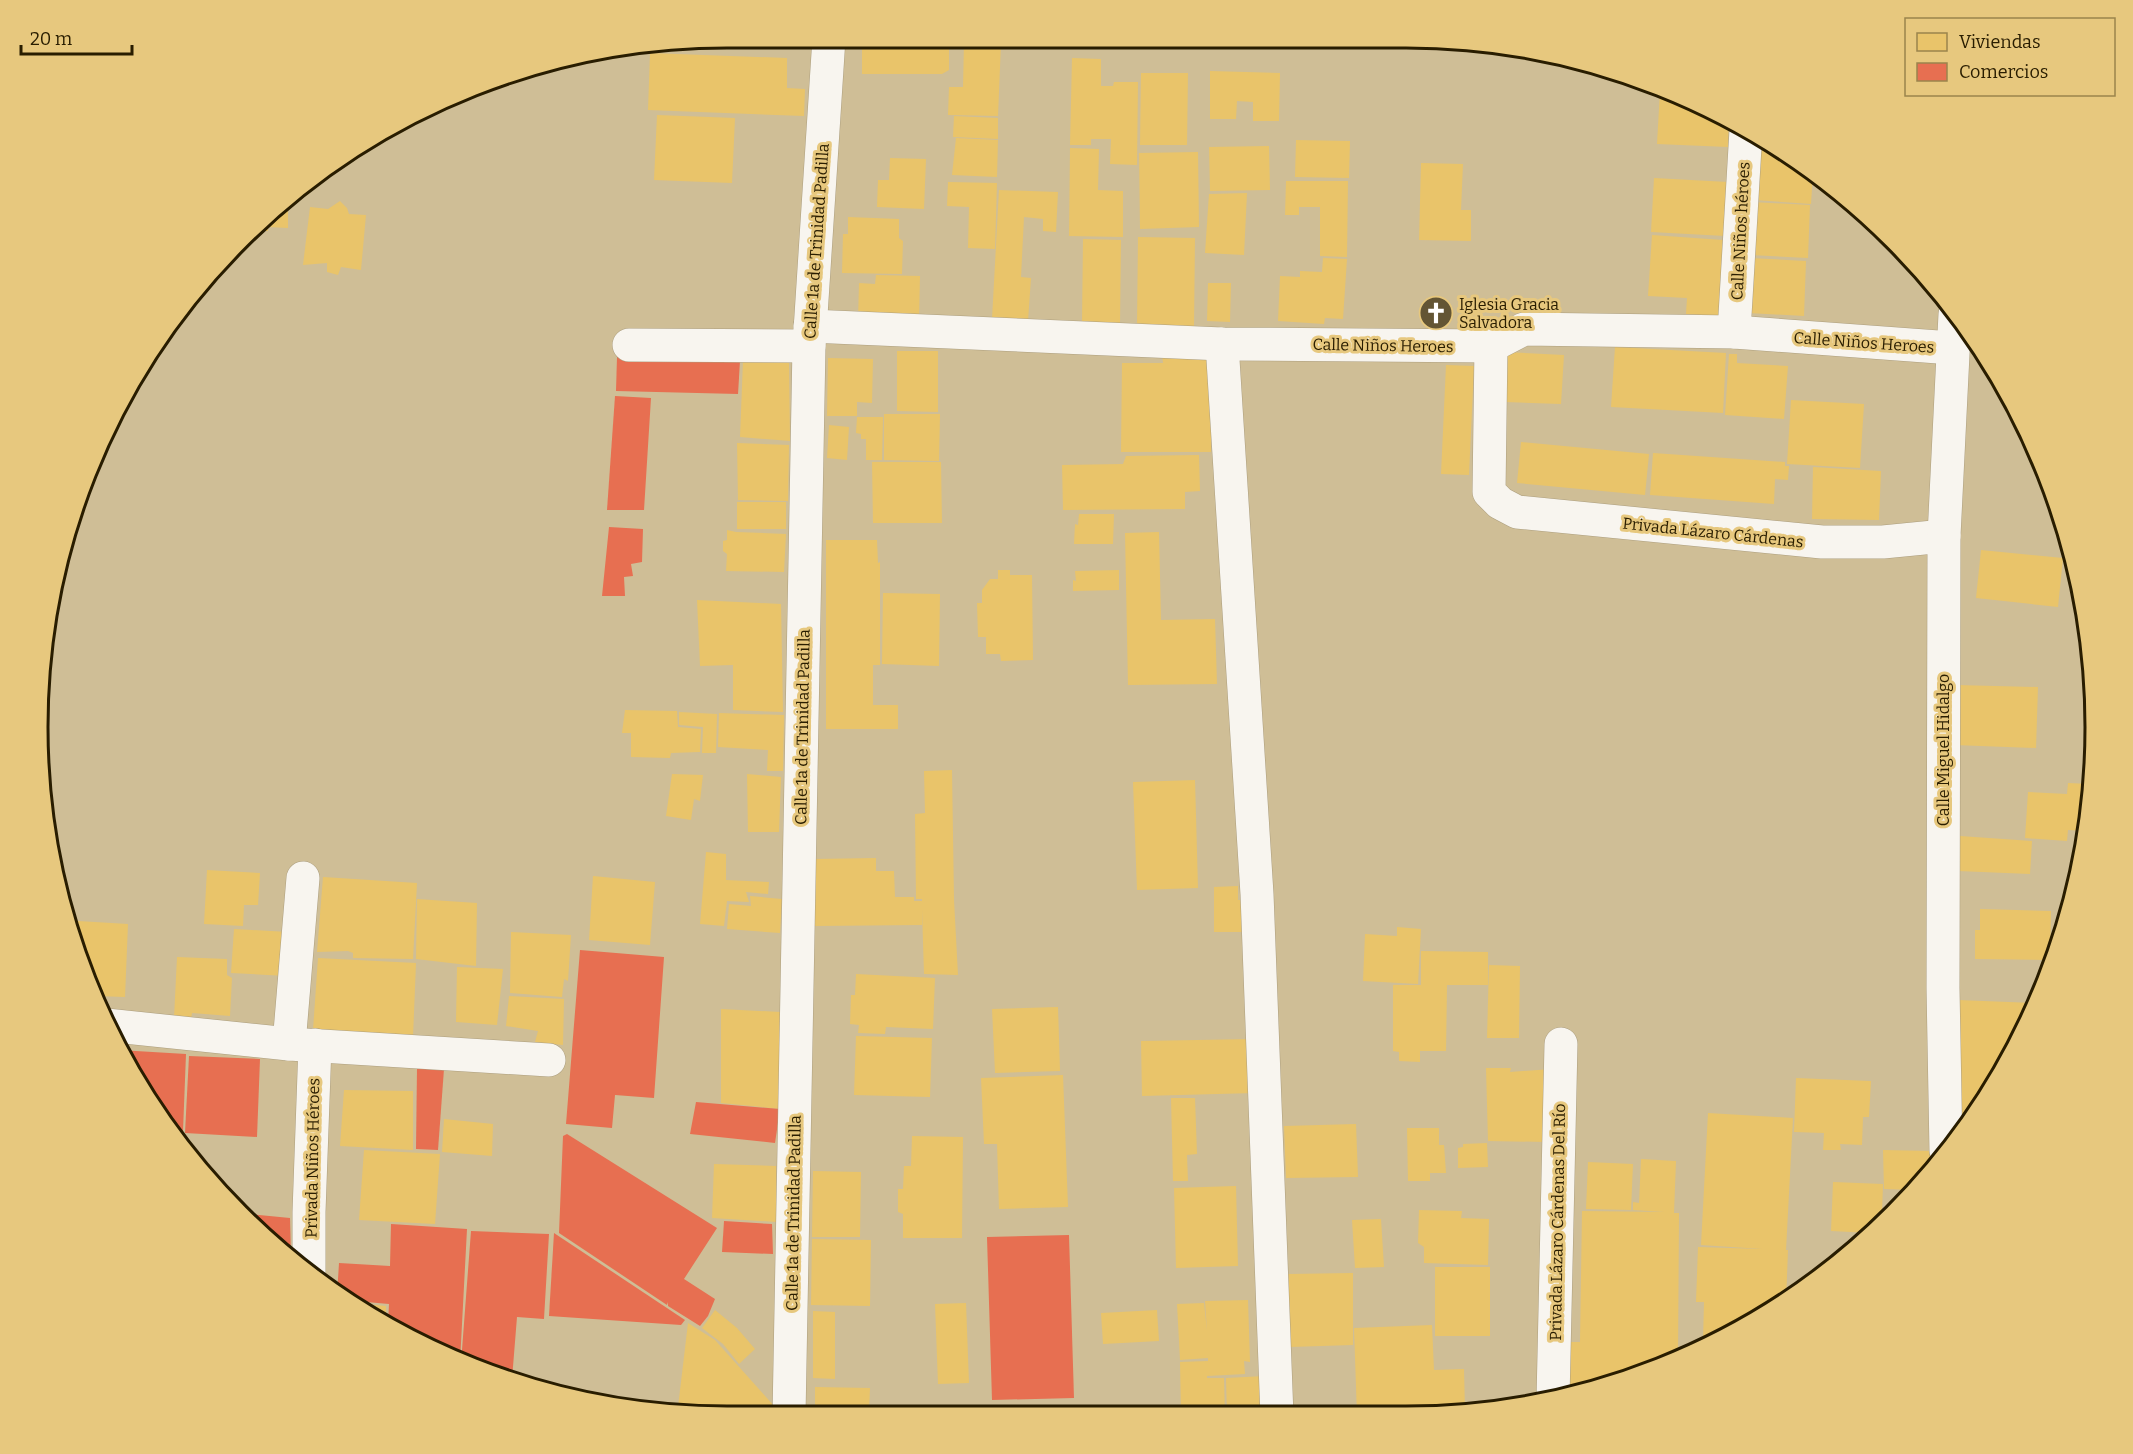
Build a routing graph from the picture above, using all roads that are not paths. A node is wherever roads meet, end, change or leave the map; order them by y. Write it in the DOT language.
graph roads {
  1 [pos="828,48"];
  2 [pos="1745,139"];
  3 [pos="1953,326"];
  4 [pos="1734,333"];
  5 [pos="810,336"];
  6 [pos="1222,344"];
  7 [pos="629,345"];
  8 [pos="1491,346"];
  9 [pos="1952,348"];
  10 [pos="1944,536"];
  11 [pos="303,878"];
  12 [pos="118,1026"];
  13 [pos="302,1044"];
  14 [pos="1561,1044"];
  15 [pos="549,1060"];
  16 [pos="1946,1139"];
  17 [pos="309,1262"];
  18 [pos="1553,1390"];
  19 [pos="789,1406"];
  20 [pos="1277,1406"];
  1 -- 5 [label="street, Calle 1a de Trinidad Padilla"];
  2 -- 4 [label="street, Calle Niños héroes"];
  3 -- 9 [label="street, Calle Miguel Hidalgo"];
  4 -- 8 [label="street, Calle Niños Heroes"];
  4 -- 9 [label="street, Calle Niños Heroes"];
  5 -- 6 [label="street, Calle Niños Heroes"];
  5 -- 7 [label="street, Calle Niños Heroes"];
  5 -- 19 [label="street, Calle 1a de Trinidad Padilla"];
  6 -- 8 [label="street, Calle Niños Heroes"];
  6 -- 20 [label="street"];
  8 -- 10 [label="street, Privada Lázaro Cárdenas"];
  9 -- 10 [label="street, Calle Miguel Hidalgo"];
  10 -- 16 [label="street, Calle Miguel Hidalgo"];
  11 -- 13 [label="street, Privada Niños Héroes"];
  12 -- 13 [label="street"];
  13 -- 15 [label="street"];
  13 -- 17 [label="street, Privada Niños Héroes"];
  14 -- 18 [label="street, Privada Lázaro Cárdenas Del Río"];
}
